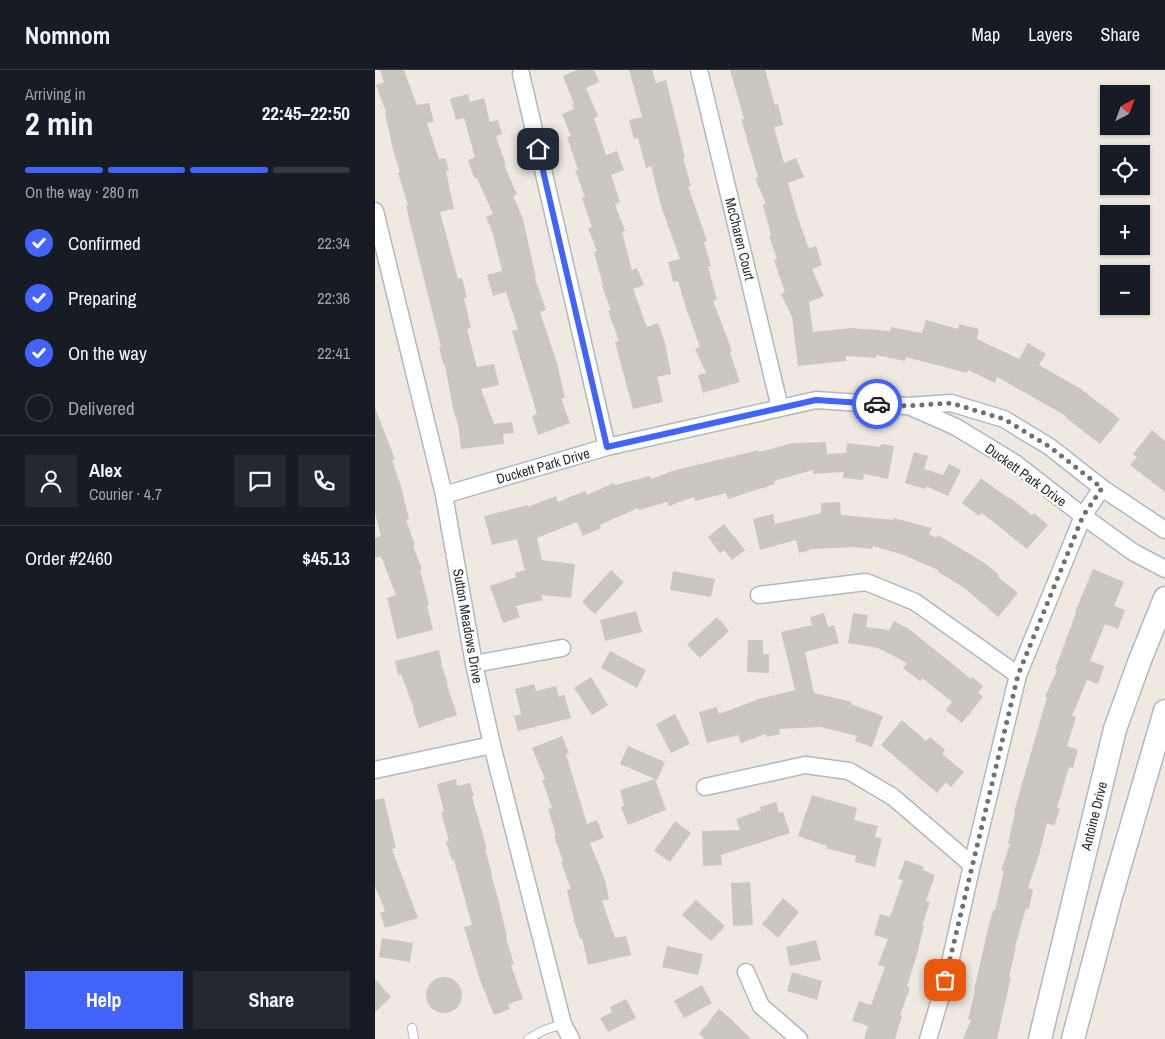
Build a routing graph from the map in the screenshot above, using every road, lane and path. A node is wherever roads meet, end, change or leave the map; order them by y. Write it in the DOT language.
graph roads {
  1 [pos="699,70"];
  2 [pos="521,74"];
  3 [pos="375,210"];
  4 [pos="907,406"];
  5 [pos="781,408"];
  6 [pos="607,447"];
  7 [pos="1102,488"];
  8 [pos="445,495"];
  9 [pos="1083,516"];
  10 [pos="1165,530"];
  11 [pos="1165,570"];
  12 [pos="759,595"];
  13 [pos="1165,598"];
  14 [pos="562,648"];
  15 [pos="474,664"];
  16 [pos="1018,675"];
  17 [pos="1165,711"];
  18 [pos="492,745"];
  19 [pos="375,770"];
  20 [pos="705,787"];
  21 [pos="972,865"];
  22 [pos="1076,887"];
  23 [pos="1111,896"];
  24 [pos="746,972"];
  25 [pos="563,1024"];
  26 [pos="412,1028"];
  27 [pos="415,1039"];
  28 [pos="528,1039"];
  29 [pos="571,1039"];
  30 [pos="799,1039"];
  31 [pos="928,1039"];
  32 [pos="1040,1039"];
  33 [pos="1073,1039"];
  1 -- 5 [label="street, McCharen Court"];
  2 -- 6 [label="street"];
  3 -- 8 [label="street, Sutton Meadows Drive"];
  4 -- 5 [label="street, Duckett Park Drive"];
  4 -- 7 [label="street, Duckett Park Drive"];
  4 -- 9 [label="street, Duckett Park Drive"];
  5 -- 6 [label="street, Duckett Park Drive"];
  6 -- 8 [label="street, Duckett Park Drive"];
  7 -- 9 [label="street"];
  7 -- 10 [label="street, Duckett Park Drive"];
  8 -- 15 [label="street, Sutton Meadows Drive"];
  9 -- 11 [label="street, Duckett Park Drive"];
  9 -- 16 [label="street"];
  12 -- 16 [label="street"];
  13 -- 22 [label="main road, Antoine Drive"];
  14 -- 15 [label="street"];
  15 -- 18 [label="street, Sutton Meadows Drive"];
  16 -- 21 [label="street"];
  17 -- 23 [label="main road"];
  18 -- 19 [label="street"];
  18 -- 25 [label="street, Sutton Meadows Drive"];
  20 -- 21 [label="street"];
  21 -- 31 [label="street"];
  22 -- 23 [label="main road"];
  22 -- 32 [label="main road, Antoine Drive"];
  23 -- 33 [label="main road"];
  24 -- 30 [label="street"];
  25 -- 28 [label="lane"];
  25 -- 29 [label="street, Sutton Meadows Drive"];
  26 -- 27 [label="lane"];
}
